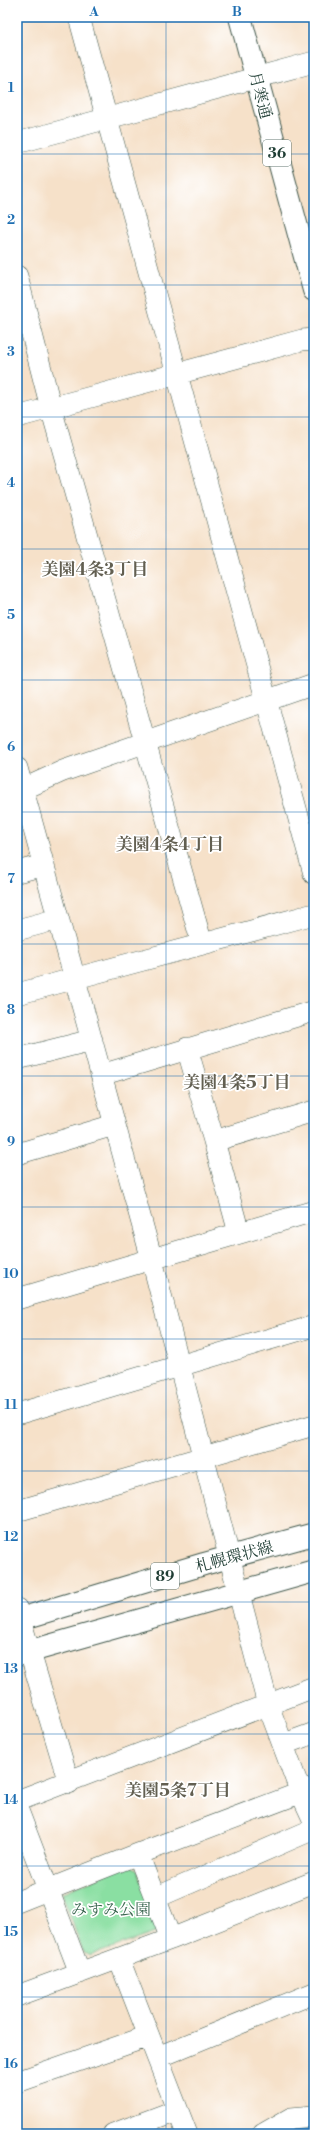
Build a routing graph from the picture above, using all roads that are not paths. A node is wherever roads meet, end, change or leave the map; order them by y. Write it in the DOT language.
graph roads {
  1 [pos="79,17"];
  2 [pos="240,17"];
  3 [pos="314,62"];
  4 [pos="256,78"];
  5 [pos="108,118"];
  6 [pos="17,143"];
  7 [pos="17,276"];
  8 [pos="314,290"];
  9 [pos="314,339"];
  10 [pos="177,374"];
  11 [pos="51,408"];
  12 [pos="17,417"];
  13 [pos="314,684"];
  14 [pos="265,702"];
  15 [pos="146,743"];
  16 [pos="17,768"];
  17 [pos="20,791"];
  18 [pos="44,865"];
  19 [pos="17,872"];
  20 [pos="314,874"];
  21 [pos="314,914"];
  22 [pos="58,919"];
  23 [pos="17,930"];
  24 [pos="202,944"];
  25 [pos="74,978"];
  26 [pos="17,994"];
  27 [pos="314,1011"];
  28 [pos="92,1040"];
  29 [pos="188,1048"];
  30 [pos="17,1059"];
  31 [pos="101,1075"];
  32 [pos="314,1111"];
  33 [pos="114,1125"];
  34 [pos="214,1141"];
  35 [pos="17,1154"];
  36 [pos="314,1211"];
  37 [pos="239,1233"];
  38 [pos="152,1260"];
  39 [pos="17,1299"];
  40 [pos="314,1326"];
  41 [pos="179,1366"];
  42 [pos="17,1414"];
  43 [pos="314,1425"];
  44 [pos="203,1458"];
  45 [pos="17,1511"];
  46 [pos="314,1534"];
  47 [pos="230,1557"];
  48 [pos="314,1571"];
  49 [pos="240,1592"];
  50 [pos="18,1616"];
  51 [pos="24,1653"];
  52 [pos="314,1687"];
  53 [pos="268,1705"];
  54 [pos="314,1732"];
  55 [pos="284,1744"];
  56 [pos="69,1783"];
  57 [pos="308,1791"];
  58 [pos="17,1801"];
  59 [pos="17,1808"];
  60 [pos="314,1821"];
  61 [pos="314,1829"];
  62 [pos="138,1854"];
  63 [pos="314,1882"];
  64 [pos="50,1889"];
  65 [pos="155,1898"];
  66 [pos="17,1902"];
  67 [pos="172,1939"];
  68 [pos="119,1959"];
  69 [pos="80,1973"];
  70 [pos="314,1993"];
  71 [pos="17,1996"];
  72 [pos="149,2036"];
  73 [pos="158,2057"];
  74 [pos="17,2082"];
  75 [pos="177,2110"];
  76 [pos="314,2116"];
  77 [pos="113,2134"];
  78 [pos="187,2134"];
  79 [pos="263,2134"];
  1 -- 5 [label="street"];
  2 -- 4 [label="main road, 月寒通 / 36"];
  3 -- 4 [label="street"];
  4 -- 5 [label="street"];
  4 -- 8 [label="main road, 月寒通 / 36"];
  5 -- 6 [label="street"];
  5 -- 10 [label="street"];
  7 -- 11 [label="street"];
  9 -- 10 [label="street"];
  10 -- 11 [label="street"];
  10 -- 14 [label="street"];
  11 -- 12 [label="street"];
  11 -- 15 [label="street"];
  13 -- 14 [label="street"];
  14 -- 15 [label="street"];
  14 -- 20 [label="street"];
  15 -- 17 [label="street"];
  15 -- 24 [label="street"];
  16 -- 17 [label="street"];
  17 -- 18 [label="street"];
  18 -- 19 [label="street"];
  18 -- 22 [label="street"];
  21 -- 24 [label="street"];
  22 -- 23 [label="street"];
  22 -- 25 [label="street"];
  24 -- 25 [label="street"];
  25 -- 26 [label="street"];
  25 -- 28 [label="street"];
  27 -- 29 [label="street"];
  28 -- 30 [label="street"];
  28 -- 31 [label="street"];
  29 -- 31 [label="street"];
  29 -- 34 [label="street"];
  31 -- 33 [label="street"];
  32 -- 34 [label="street"];
  33 -- 35 [label="street"];
  33 -- 38 [label="street"];
  34 -- 37 [label="street"];
  36 -- 37 [label="street"];
  37 -- 38 [label="street"];
  38 -- 39 [label="street"];
  38 -- 41 [label="street"];
  40 -- 41 [label="street"];
  41 -- 42 [label="street"];
  41 -- 44 [label="street"];
  43 -- 44 [label="street"];
  44 -- 45 [label="street"];
  44 -- 47 [label="street"];
  46 -- 47 [label="main road, 札幌環状線 / 89"];
  47 -- 49 [label="street"];
  47 -- 50 [label="main road, 札幌環状線 / 89"];
  48 -- 49 [label="main road, 89"];
  49 -- 51 [label="main road, 89"];
  49 -- 53 [label="street"];
  50 -- 51 [label="street"];
  51 -- 56 [label="street"];
  52 -- 53 [label="street"];
  53 -- 55 [label="street"];
  53 -- 56 [label="street"];
  54 -- 55 [label="street"];
  55 -- 57 [label="street"];
  56 -- 58 [label="street"];
  57 -- 60 [label="street"];
  57 -- 62 [label="street"];
  59 -- 64 [label="street"];
  61 -- 65 [label="street"];
  62 -- 64 [label="street"];
  62 -- 65 [label="street"];
  63 -- 67 [label="street"];
  64 -- 66 [label="street"];
  64 -- 69 [label="street"];
  65 -- 67 [label="street"];
  67 -- 68 [label="street"];
  68 -- 69 [label="street"];
  68 -- 72 [label="street"];
  69 -- 71 [label="street"];
  70 -- 73 [label="street"];
  72 -- 73 [label="street"];
  72 -- 74 [label="street"];
  73 -- 75 [label="street"];
  75 -- 77 [label="street"];
  75 -- 78 [label="street"];
  76 -- 79 [label="street"];
}
